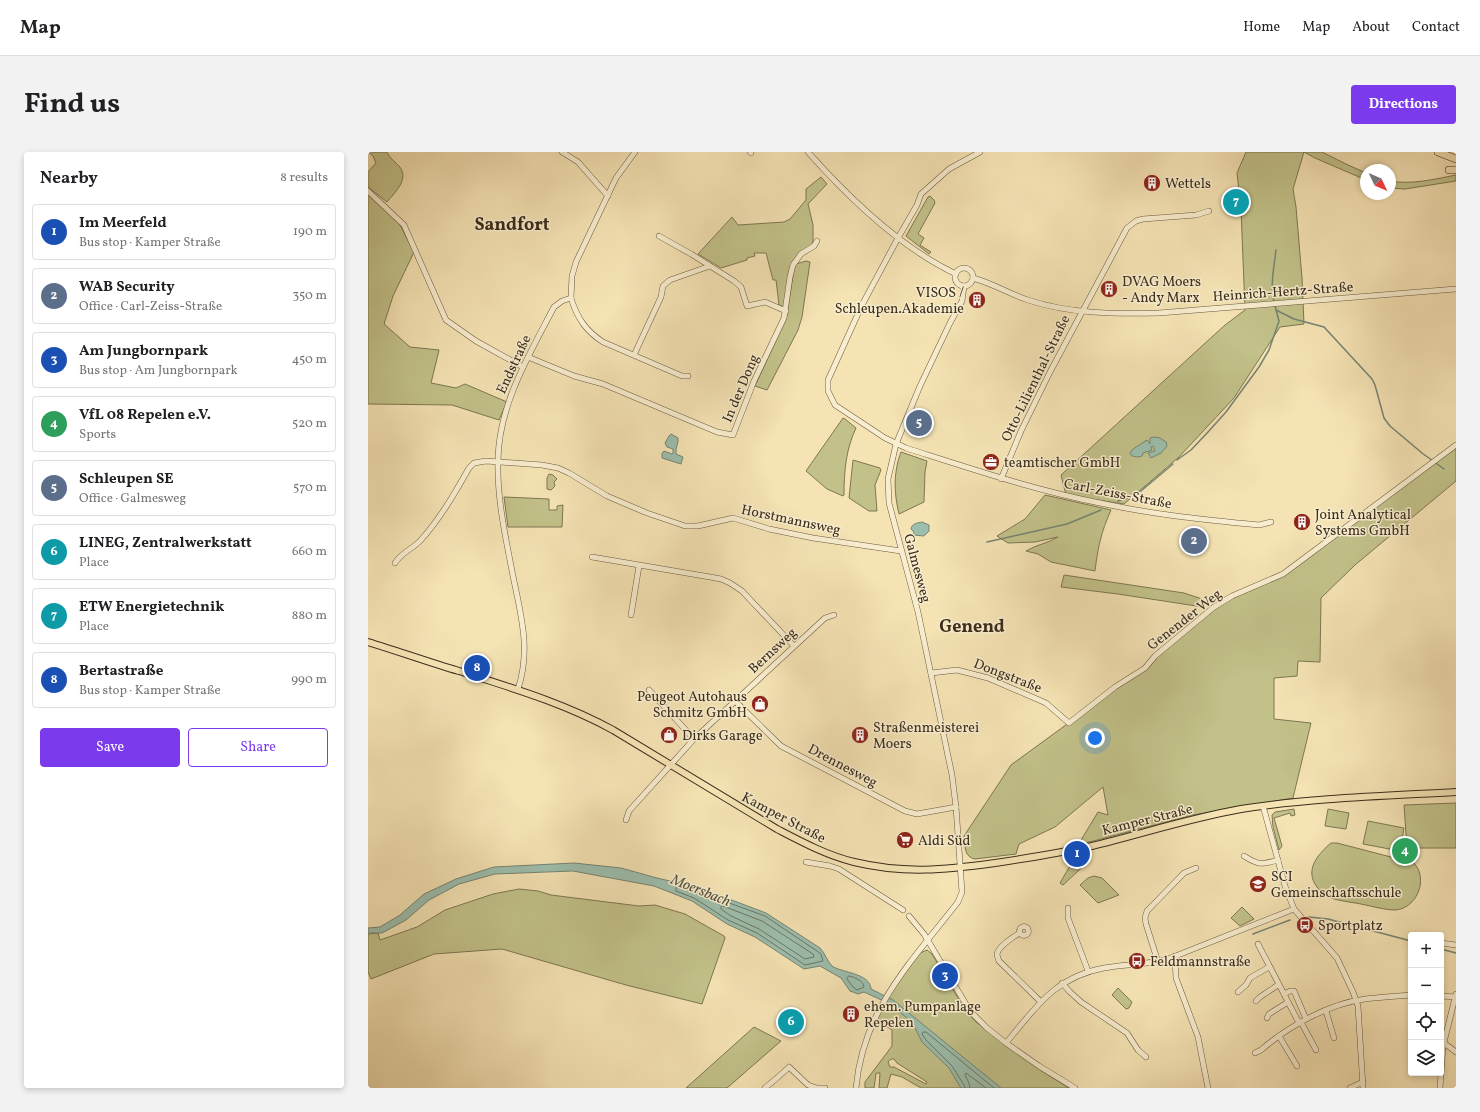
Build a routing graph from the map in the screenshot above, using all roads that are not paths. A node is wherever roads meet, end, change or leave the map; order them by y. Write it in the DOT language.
graph roads {
  1 [pos="562,152"];
  2 [pos="635,152"];
  3 [pos="808,152"];
  4 [pos="980,152"];
  5 [pos="1438,152"];
  6 [pos="1456,159"];
  7 [pos="368,191"];
  8 [pos="608,196"];
  9 [pos="1209,211"];
  10 [pos="659,236"];
  11 [pos="898,238"];
  12 [pos="817,241"];
  13 [pos="710,266"];
  14 [pos="956,274"];
  15 [pos="973,278"];
  16 [pos="964,286"];
  17 [pos="1456,289"];
  18 [pos="571,298"];
  19 [pos="786,310"];
  20 [pos="1082,311"];
  21 [pos="634,355"];
  22 [pos="528,358"];
  23 [pos="523,367"];
  24 [pos="688,376"];
  25 [pos="896,444"];
  26 [pos="1456,445"];
  27 [pos="498,462"];
  28 [pos="1001,479"];
  29 [pos="1271,522"];
  30 [pos="901,551"];
  31 [pos="592,557"];
  32 [pos="395,563"];
  33 [pos="639,566"];
  34 [pos="631,615"];
  35 [pos="834,615"];
  36 [pos="368,642"];
  37 [pos="794,646"];
  38 [pos="931,673"];
  39 [pos="518,689"];
  40 [pos="649,690"];
  41 [pos="735,701"];
  42 [pos="1069,722"];
  43 [pos="694,739"];
  44 [pos="670,765"];
  45 [pos="1456,792"];
  46 [pos="1263,806"];
  47 [pos="956,807"];
  48 [pos="626,820"];
  49 [pos="1244,856"];
  50 [pos="1278,860"];
  51 [pos="806,862"];
  52 [pos="960,868"];
  53 [pos="1196,868"];
  54 [pos="1068,908"];
  55 [pos="1294,909"];
  56 [pos="903,910"];
  57 [pos="909,916"];
  58 [pos="1020,933"];
  59 [pos="927,940"];
  60 [pos="1444,943"];
  61 [pos="1258,944"];
  62 [pos="1456,945"];
  63 [pos="1175,956"];
  64 [pos="1158,962"];
  65 [pos="1269,967"];
  66 [pos="1088,971"];
  67 [pos="1062,983"];
  68 [pos="1278,985"];
  69 [pos="1238,992"];
  70 [pos="1284,994"];
  71 [pos="1408,995"];
  72 [pos="1444,996"];
  73 [pos="1456,996"];
  74 [pos="1256,1001"];
  75 [pos="1356,1001"];
  76 [pos="1041,1002"];
  77 [pos="1288,1002"];
  78 [pos="1326,1011"];
  79 [pos="1267,1018"];
  80 [pos="1302,1021"];
  81 [pos="1279,1036"];
  82 [pos="1334,1038"];
  83 [pos="1444,1041"];
  84 [pos="1006,1043"];
  85 [pos="1444,1046"];
  86 [pos="1316,1050"];
  87 [pos="1456,1052"];
  88 [pos="1255,1053"];
  89 [pos="1146,1057"];
  90 [pos="1297,1066"];
  91 [pos="1441,1076"];
  92 [pos="1363,1082"];
  93 [pos="806,1083"];
  94 [pos="765,1088"];
  95 [pos="802,1088"];
  96 [pos="825,1088"];
  97 [pos="856,1088"];
  98 [pos="1075,1088"];
  99 [pos="1208,1088"];
  100 [pos="1350,1088"];
  101 [pos="1363,1088"];
  102 [pos="1440,1088"];
  1 -- 8 [label="street"];
  2 -- 8 [label="street"];
  3 -- 11 [label="street"];
  4 -- 11 [label="street, Carl-Zeiss-Straße"];
  5 -- 6 [label="highway"];
  7 -- 23 [label="street"];
  8 -- 18 [label="street"];
  9 -- 20 [label="street, Otto-Lilienthal-Straße"];
  10 -- 13 [label="street"];
  11 -- 14 [label="street"];
  11 -- 25 [label="street, Carl-Zeiss-Straße"];
  12 -- 19 [label="street, In der Dong"];
  13 -- 19 [label="street"];
  13 -- 21 [label="street"];
  14 -- 15 [label="street"];
  14 -- 16 [label="street"];
  15 -- 16 [label="street"];
  15 -- 20 [label="street, Heinrich-Hertz-Straße"];
  16 -- 25 [label="street, Galmesweg"];
  17 -- 20 [label="street, Heinrich-Hertz-Straße"];
  18 -- 21 [label="street"];
  18 -- 22 [label="street, Endstraße"];
  19 -- 22 [label="street, In der Dong"];
  20 -- 28 [label="street, Otto-Lilienthal-Straße"];
  21 -- 24 [label="street"];
  22 -- 23 [label="street, Endstraße"];
  23 -- 27 [label="street, Endstraße"];
  25 -- 28 [label="street, Carl-Zeiss-Straße"];
  25 -- 30 [label="street, Galmesweg"];
  26 -- 42 [label="street, Genender Weg"];
  27 -- 30 [label="street, Horstmannsweg"];
  27 -- 32 [label="street"];
  27 -- 39 [label="street, Endstraße"];
  28 -- 29 [label="street, Carl-Zeiss-Straße"];
  30 -- 38 [label="street, Galmesweg"];
  31 -- 33 [label="street"];
  33 -- 34 [label="street"];
  33 -- 37 [label="street"];
  35 -- 37 [label="street, Bernsweg"];
  36 -- 39 [label="main road, Kamper Straße"];
  37 -- 41 [label="street, Bernsweg"];
  38 -- 42 [label="street, Dongstraße"];
  38 -- 47 [label="street, Galmesweg"];
  39 -- 44 [label="main road, Kamper Straße"];
  40 -- 43 [label="street"];
  41 -- 43 [label="street, Bernsweg"];
  41 -- 47 [label="street, Drennesweg"];
  43 -- 44 [label="street, Bernsweg"];
  44 -- 48 [label="street, Bernsweg"];
  44 -- 52 [label="main road, Kamper Straße"];
  45 -- 46 [label="main road, Kamper Straße"];
  46 -- 50 [label="street"];
  46 -- 52 [label="main road, Kamper Straße"];
  47 -- 52 [label="street, Galmesweg"];
  49 -- 50 [label="street"];
  50 -- 55 [label="street"];
  51 -- 56 [label="street"];
  52 -- 59 [label="street, Galmesweg"];
  53 -- 64 [label="street"];
  54 -- 66 [label="street"];
  55 -- 63 [label="street"];
  55 -- 75 [label="street"];
  57 -- 59 [label="street"];
  58 -- 76 [label="street"];
  59 -- 84 [label="street"];
  59 -- 97 [label="street, Galmesweg"];
  60 -- 62 [label="street"];
  61 -- 65 [label="street"];
  63 -- 64 [label="street"];
  63 -- 99 [label="street"];
  64 -- 66 [label="street"];
  65 -- 68 [label="street"];
  65 -- 69 [label="street"];
  66 -- 67 [label="street"];
  67 -- 76 [label="street"];
  67 -- 89 [label="street"];
  68 -- 70 [label="street"];
  68 -- 74 [label="street"];
  70 -- 77 [label="street"];
  70 -- 80 [label="street"];
  71 -- 75 [label="street"];
  72 -- 73 [label="street"];
  73 -- 83 [label="street"];
  75 -- 78 [label="street"];
  75 -- 92 [label="street"];
  76 -- 84 [label="street"];
  77 -- 79 [label="street"];
  77 -- 80 [label="street"];
  78 -- 80 [label="street"];
  78 -- 82 [label="street"];
  80 -- 81 [label="street"];
  80 -- 86 [label="street"];
  81 -- 88 [label="street"];
  81 -- 90 [label="street"];
  84 -- 98 [label="street"];
  85 -- 87 [label="street"];
  91 -- 102 [label="street"];
  92 -- 100 [label="street"];
  92 -- 101 [label="street"];
  93 -- 94 [label="street"];
  93 -- 95 [label="street"];
  93 -- 96 [label="street"];
}
